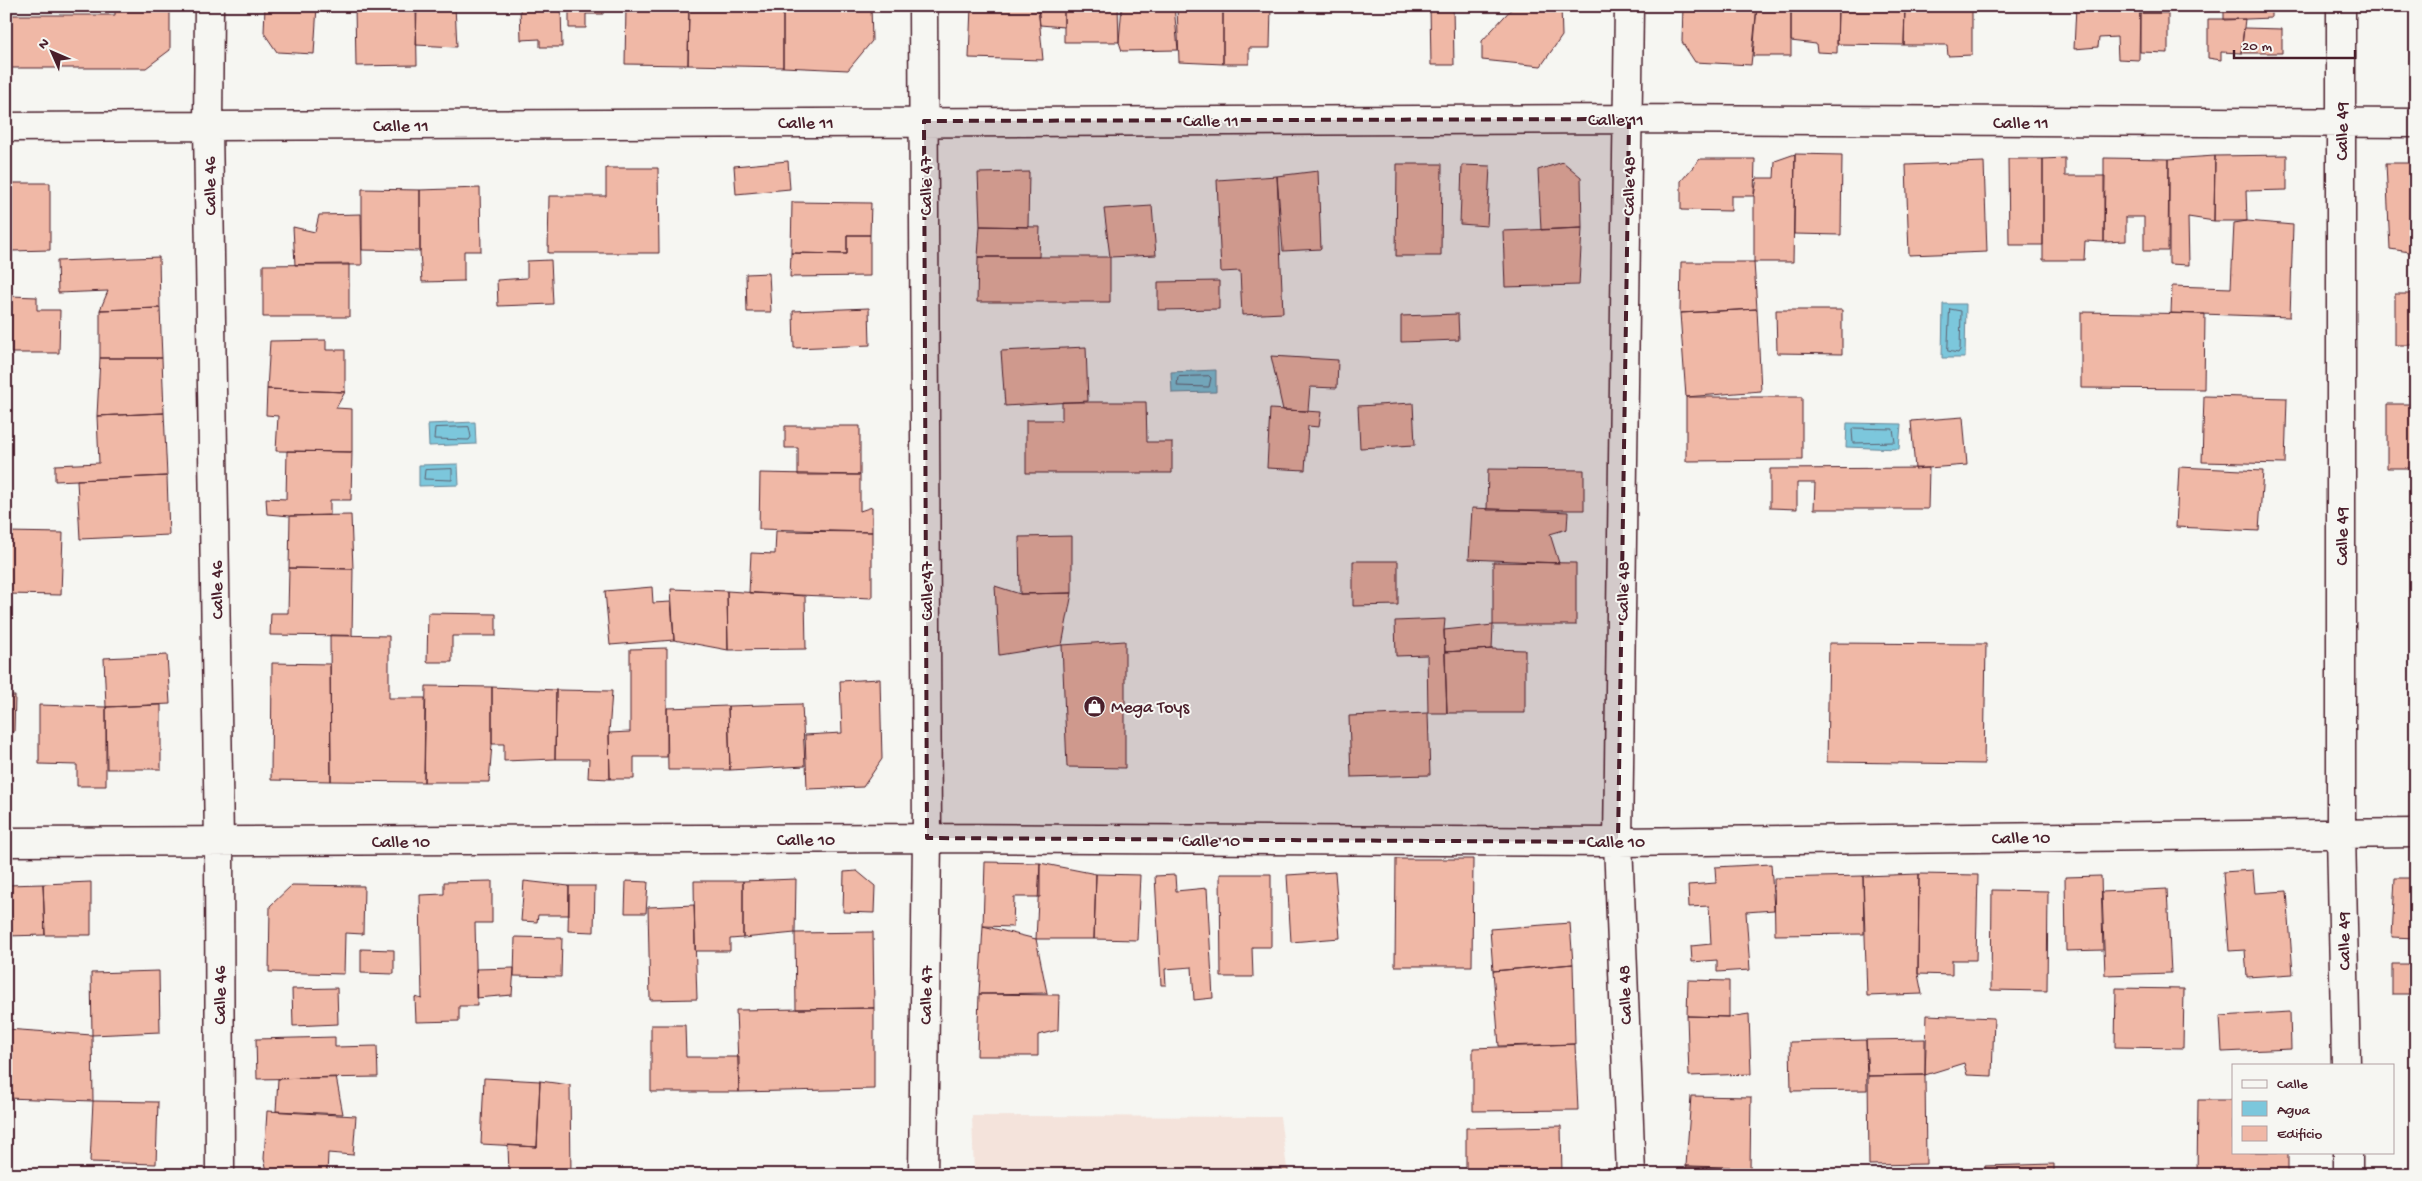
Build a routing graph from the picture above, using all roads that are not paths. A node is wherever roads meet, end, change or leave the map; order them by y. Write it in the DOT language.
graph roads {
  1 [pos="209,6"];
  2 [pos="923,6"];
  3 [pos="1629,6"];
  4 [pos="2341,6"];
  5 [pos="1629,119"];
  6 [pos="924,121"];
  7 [pos="2416,123"];
  8 [pos="2341,124"];
  9 [pos="6,126"];
  10 [pos="208,126"];
  11 [pos="2341,833"];
  12 [pos="2416,833"];
  13 [pos="927,838"];
  14 [pos="6,842"];
  15 [pos="219,842"];
  16 [pos="1618,842"];
  17 [pos="2346,1064"];
  18 [pos="2348,1154"];
  19 [pos="220,1175"];
  20 [pos="923,1175"];
  21 [pos="1631,1175"];
  22 [pos="2348,1175"];
  1 -- 10 [label="street, Calle 46"];
  2 -- 6 [label="street, Calle 47"];
  3 -- 5 [label="street, Calle 48"];
  4 -- 8 [label="street, Calle 49"];
  5 -- 6 [label="street, Calle 11"];
  5 -- 8 [label="street, Calle 11"];
  5 -- 16 [label="street, Calle 48"];
  6 -- 10 [label="street, Calle 11"];
  6 -- 13 [label="street, Calle 47"];
  7 -- 8 [label="street, Calle 11"];
  8 -- 11 [label="street, Calle 49"];
  9 -- 10 [label="street, Calle 11"];
  10 -- 15 [label="street, Calle 46"];
  11 -- 12 [label="street, Calle 10"];
  11 -- 16 [label="street, Calle 10"];
  11 -- 17 [label="street, Calle 49"];
  13 -- 15 [label="street, Calle 10"];
  13 -- 16 [label="street, Calle 10"];
  13 -- 20 [label="street, Calle 47"];
  14 -- 15 [label="street, Calle 10"];
  15 -- 19 [label="street, Calle 46"];
  16 -- 21 [label="street, Calle 48"];
  18 -- 22 [label="street"];
}
